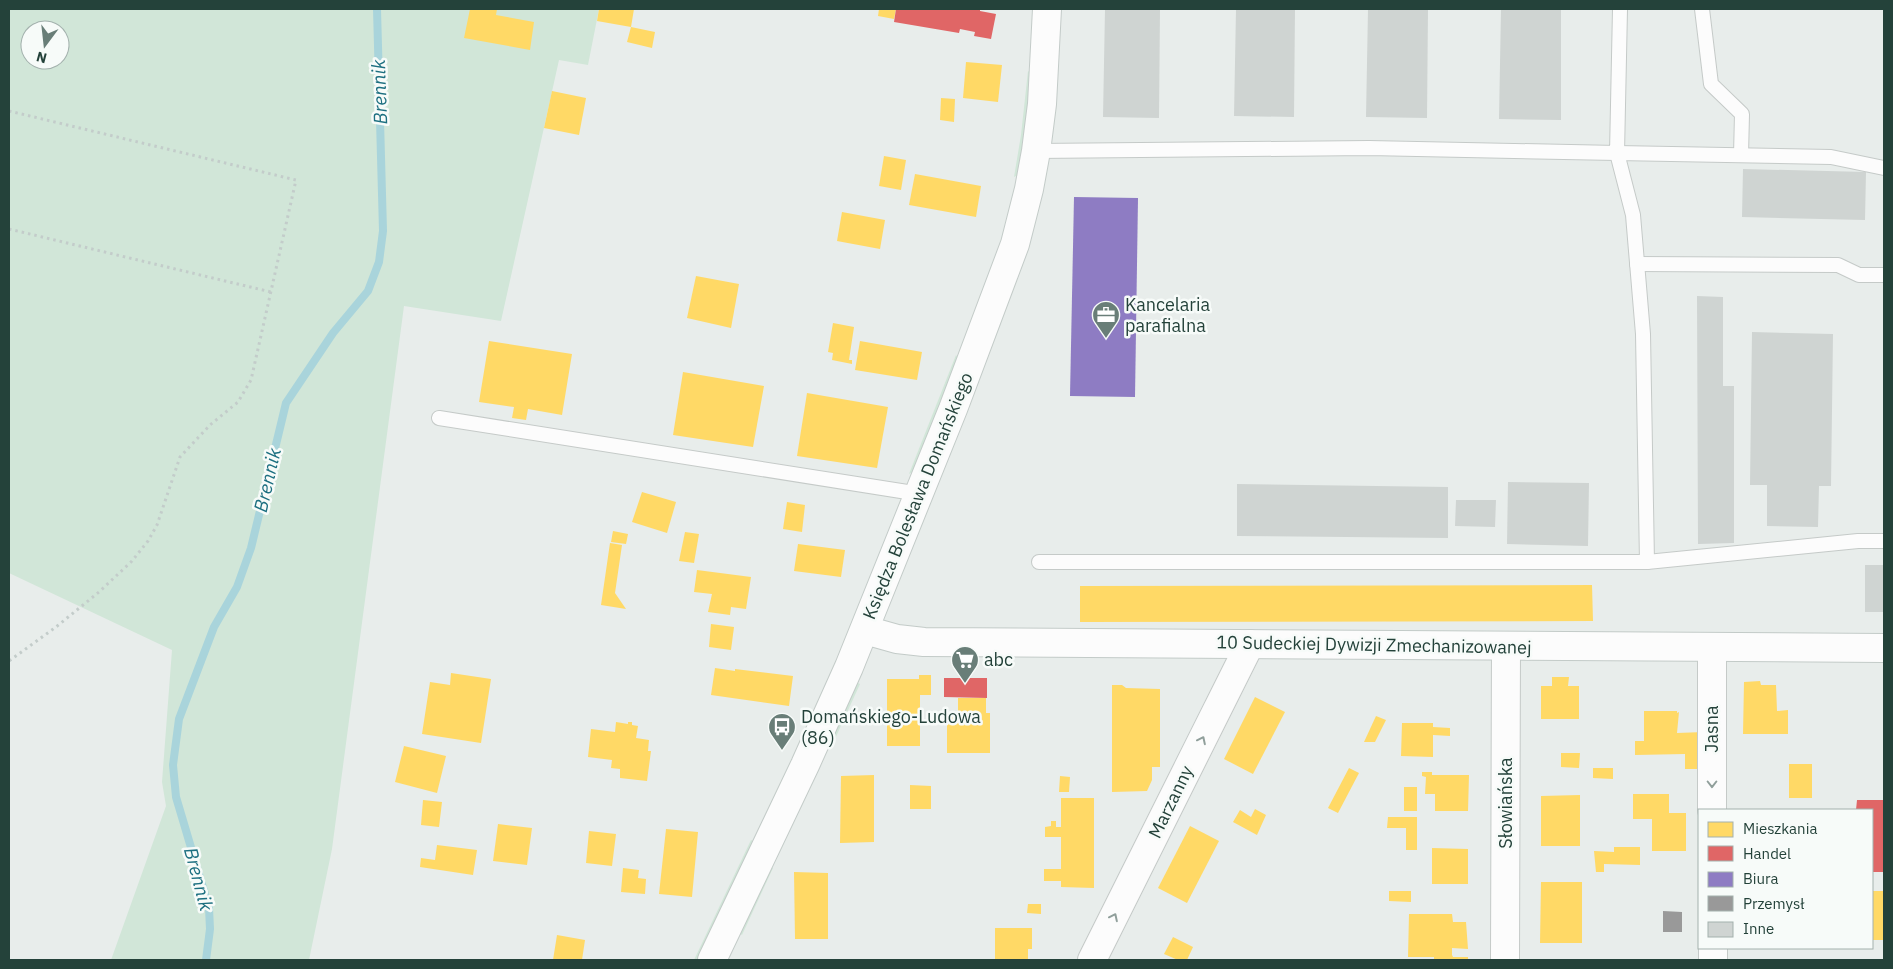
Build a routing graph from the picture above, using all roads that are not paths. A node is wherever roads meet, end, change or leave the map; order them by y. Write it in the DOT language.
graph roads {
  1 [pos="1047,9"];
  2 [pos="1620,9"];
  3 [pos="1702,9"];
  4 [pos="1036,151"];
  5 [pos="1617,153"];
  6 [pos="1741,155"];
  7 [pos="1884,168"];
  8 [pos="1637,264"];
  9 [pos="1884,275"];
  10 [pos="439,418"];
  11 [pos="920,494"];
  12 [pos="1884,541"];
  13 [pos="1039,562"];
  14 [pos="1647,562"];
  15 [pos="865,630"];
  16 [pos="1250,644"];
  17 [pos="1506,646"];
  18 [pos="1712,648"];
  19 [pos="1884,648"];
  20 [pos="1712,809"];
  21 [pos="712,960"];
  22 [pos="1092,960"];
  23 [pos="1506,960"];
  1 -- 4 [label="street, Księdza Bolesława Domańskiego"];
  2 -- 5 [label="lane"];
  3 -- 6 [label="lane"];
  4 -- 5 [label="lane"];
  4 -- 11 [label="street, Księdza Bolesława Domańskiego"];
  5 -- 6 [label="lane"];
  5 -- 8 [label="lane"];
  6 -- 7 [label="lane"];
  8 -- 9 [label="lane"];
  8 -- 14 [label="lane"];
  10 -- 11 [label="lane"];
  11 -- 15 [label="street, Księdza Bolesława Domańskiego"];
  12 -- 14 [label="lane"];
  13 -- 14 [label="lane"];
  15 -- 16 [label="street, 10 Sudeckiej Dywizji Zmechanizowanej"];
  15 -- 21 [label="street, Księdza Bolesława Domańskiego"];
  16 -- 17 [label="street, 10 Sudeckiej Dywizji Zmechanizowanej"];
  22 -- 16 [label="street, Marzanny, one-way"];
  17 -- 18 [label="street, 10 Sudeckiej Dywizji Zmechanizowanej"];
  17 -- 23 [label="street, Słowiańska"];
  18 -- 19 [label="street, 10 Sudeckiej Dywizji Zmechanizowanej"];
  18 -- 20 [label="street, Jasna, one-way"];
}
